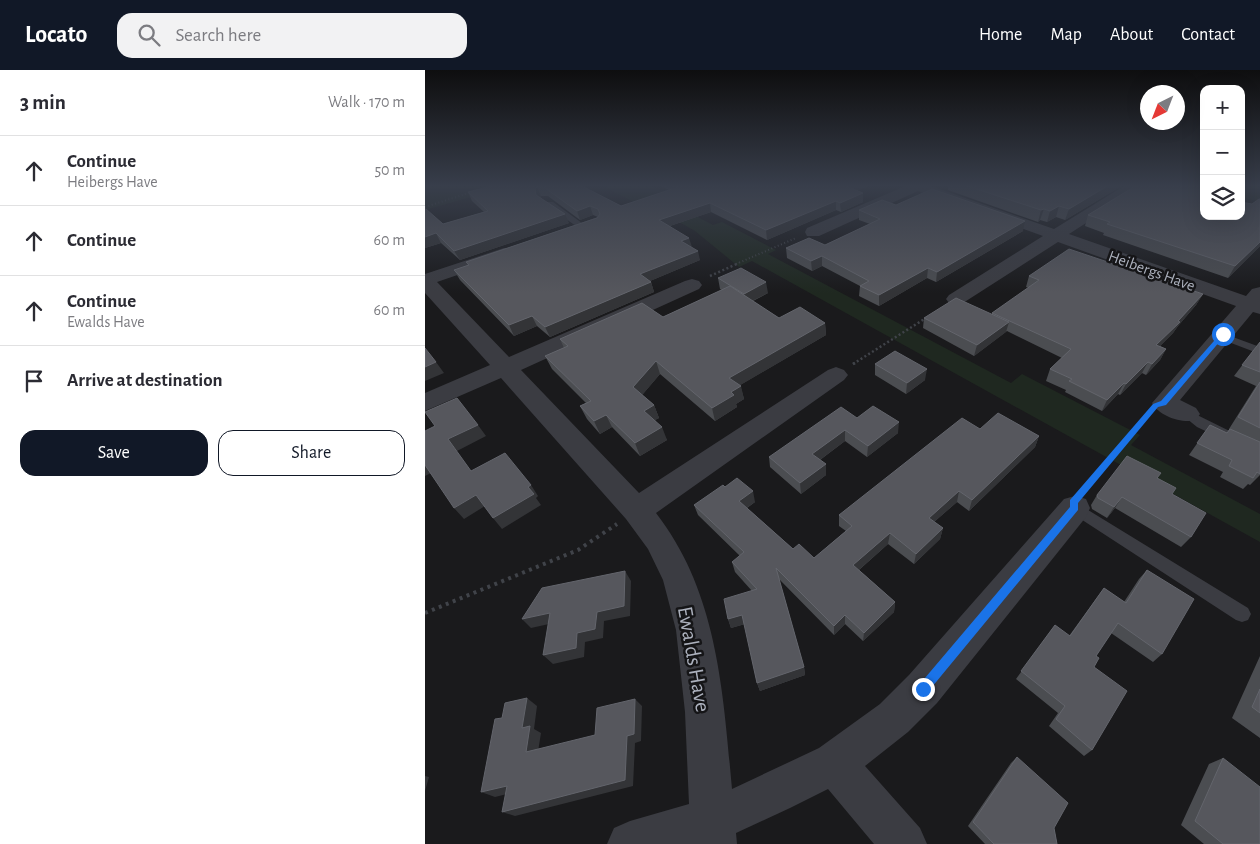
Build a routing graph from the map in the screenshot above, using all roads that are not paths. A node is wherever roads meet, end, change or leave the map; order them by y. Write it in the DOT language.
graph roads {
  1 [pos="583,221"];
  2 [pos="837,221"];
  3 [pos="1018,221"];
  4 [pos="1078,221"];
  5 [pos="588,224"];
  6 [pos="813,232"];
  7 [pos="560,234"];
  8 [pos="1056,235"];
  9 [pos="523,246"];
  10 [pos="425,280"];
  11 [pos="692,285"];
  12 [pos="956,299"];
  13 [pos="1256,301"];
  14 [pos="1222,336"];
  15 [pos="1260,351"];
  16 [pos="505,368"];
  17 [pos="835,375"];
  18 [pos="425,403"];
  19 [pos="1187,414"];
  20 [pos="1260,452"];
  21 [pos="1075,508"];
  22 [pos="637,510"];
  23 [pos="1242,614"];
  24 [pos="834,763"];
  25 [pos="713,832"];
  26 [pos="629,844"];
  27 [pos="904,844"];
  1 -- 5 [label="lane"];
  2 -- 6 [label="street, Heibergs Have"];
  3 -- 8 [label="street, Heibergs Have"];
  4 -- 8 [label="street"];
  5 -- 7 [label="street"];
  8 -- 12 [label="street"];
  8 -- 13 [label="street, Heibergs Have"];
  9 -- 10 [label="street, Ewalds Have"];
  10 -- 16 [label="street, Ewalds Have"];
  11 -- 16 [label="street"];
  13 -- 14 [label="street, Heibergs Have"];
  14 -- 15 [label="lane"];
  14 -- 19 [label="street, Heibergs Have"];
  16 -- 18 [label="street"];
  16 -- 22 [label="street, Ewalds Have"];
  17 -- 22 [label="street"];
  19 -- 20 [label="lane"];
  21 -- 23 [label="lane"];
  21 -- 24 [label="street"];
  22 -- 25 [label="street, Ewalds Have"];
  24 -- 25 [label="street"];
  24 -- 27 [label="street"];
  25 -- 26 [label="street"];
}
